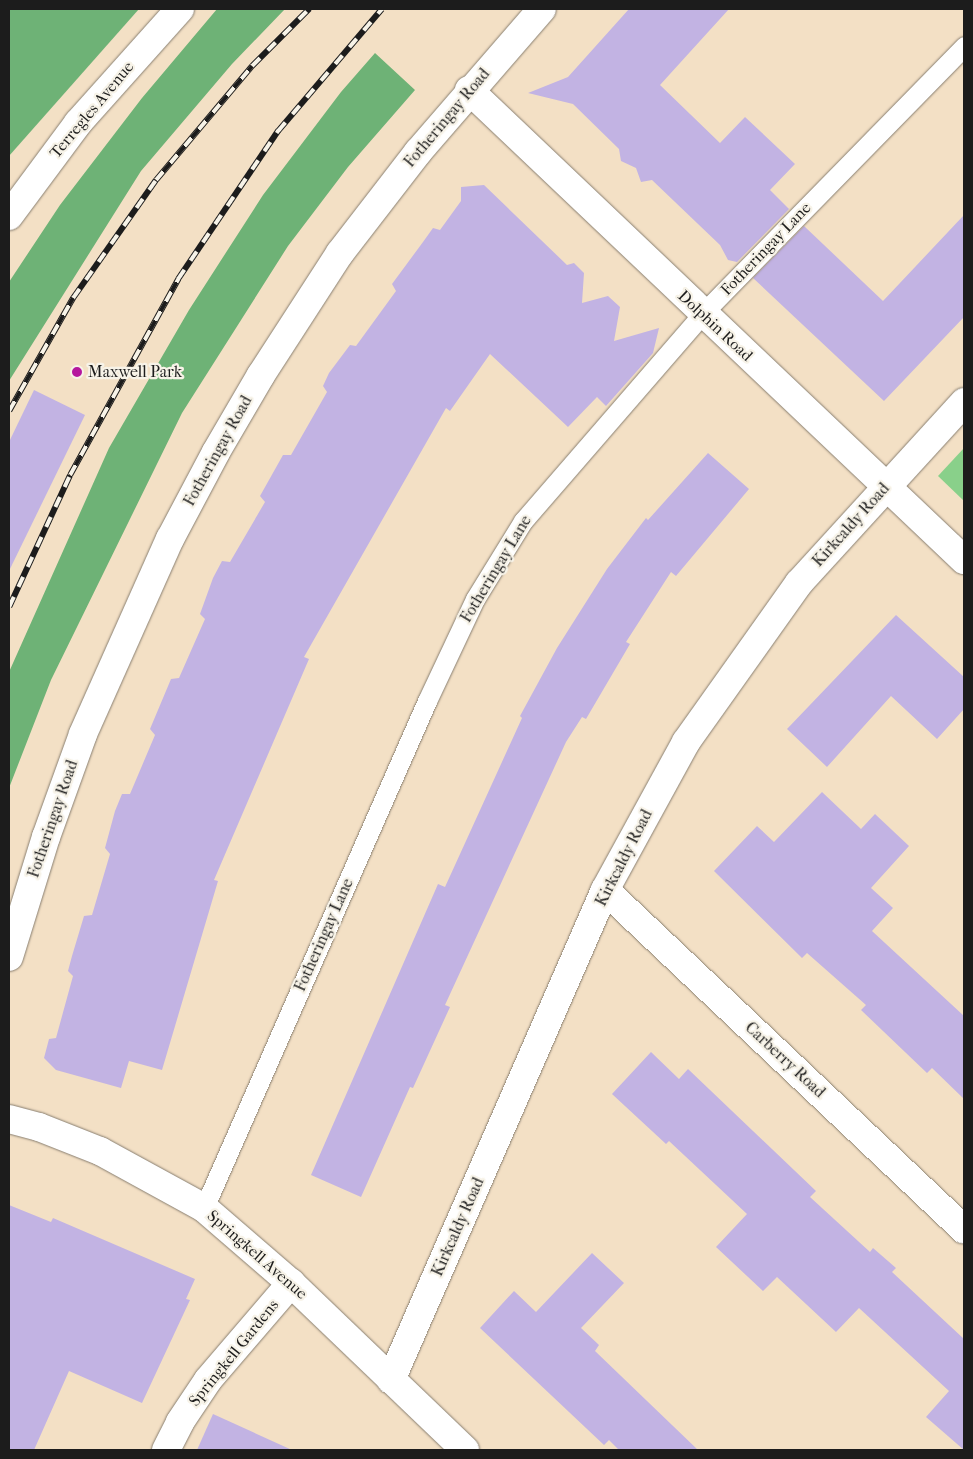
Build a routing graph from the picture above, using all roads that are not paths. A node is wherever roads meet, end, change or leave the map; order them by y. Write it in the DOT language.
graph roads {
  1 [pos="180,9"];
  2 [pos="542,9"];
  3 [pos="964,46"];
  4 [pos="469,90"];
  5 [pos="9,216"];
  6 [pos="702,314"];
  7 [pos="964,402"];
  8 [pos="885,486"];
  9 [pos="964,560"];
  10 [pos="605,890"];
  11 [pos="9,957"];
  12 [pos="9,1119"];
  13 [pos="204,1208"];
  14 [pos="964,1229"];
  15 [pos="291,1283"];
  16 [pos="391,1380"];
  17 [pos="166,1450"];
  18 [pos="465,1450"];
  1 -- 5 [label="street, Terregles Avenue"];
  2 -- 4 [label="street, Fotheringay Road"];
  3 -- 6 [label="lane, Fotheringay Lane"];
  4 -- 6 [label="street, Dolphin Road"];
  4 -- 11 [label="street, Fotheringay Road"];
  6 -- 8 [label="street, Dolphin Road"];
  6 -- 13 [label="lane, Fotheringay Lane"];
  7 -- 8 [label="street, Kirkcaldy Road"];
  8 -- 9 [label="street, Dolphin Road"];
  8 -- 10 [label="street, Kirkcaldy Road"];
  10 -- 14 [label="street, Carberry Road"];
  10 -- 16 [label="street, Kirkcaldy Road"];
  12 -- 13 [label="street, Springkell Avenue"];
  13 -- 15 [label="street, Springkell Avenue"];
  15 -- 16 [label="street, Springkell Avenue"];
  15 -- 17 [label="street, Springkell Gardens"];
  16 -- 18 [label="street, Springkell Avenue"];
}
